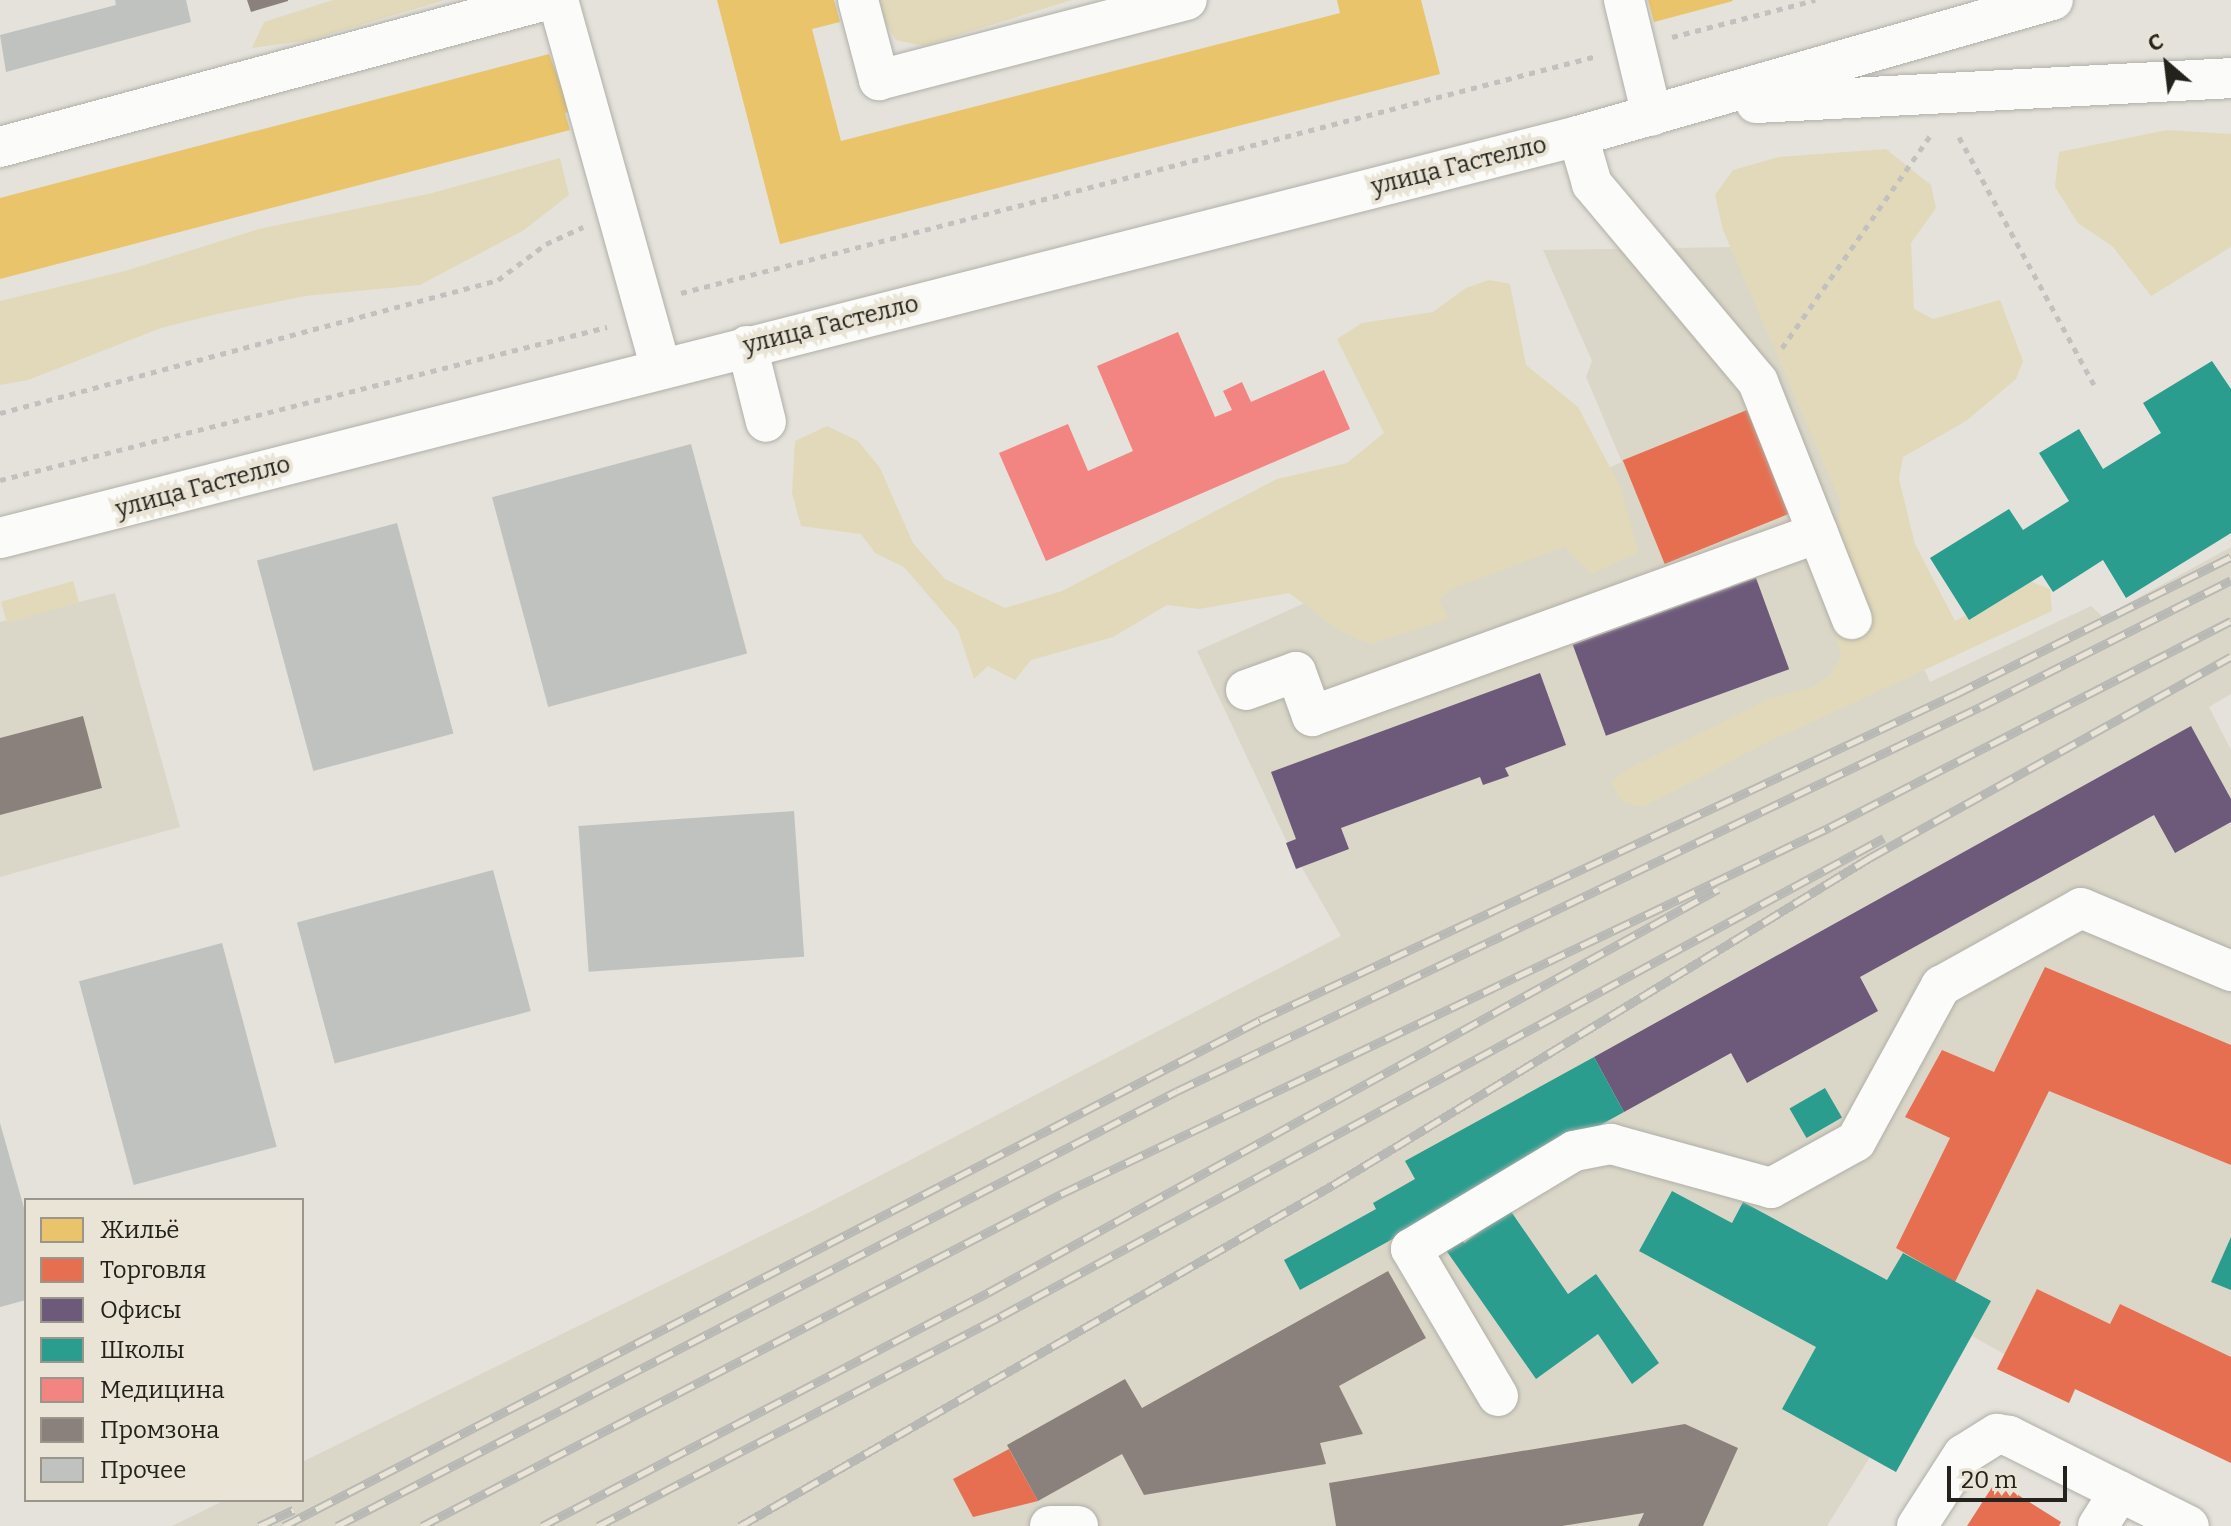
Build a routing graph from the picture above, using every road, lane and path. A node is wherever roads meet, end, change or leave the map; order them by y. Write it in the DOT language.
graph roads {
  1 [pos="546,0"];
  2 [pos="558,0"];
  3 [pos="858,0"];
  4 [pos="1187,0"];
  5 [pos="1624,0"];
  6 [pos="1815,0"];
  7 [pos="2053,0"];
  8 [pos="1636,46"];
  9 [pos="2231,78"];
  10 [pos="1657,114"];
  11 [pos="1578,136"];
  12 [pos="1930,136"];
  13 [pos="1959,137"];
  14 [pos="0,147"];
  15 [pos="616,212"];
  16 [pos="644,308"];
  17 [pos="747,346"];
  18 [pos="661,368"];
  19 [pos="1758,382"];
  20 [pos="2095,386"];
  21 [pos="0,413"];
  22 [pos="766,422"];
  23 [pos="0,480"];
  24 [pos="1818,533"];
  25 [pos="0,538"];
  26 [pos="1852,619"];
  27 [pos="1246,690"];
  28 [pos="2231,971"];
  29 [pos="1498,1396"];
  30 [pos="2120,1491"];
  31 [pos="1050,1526"];
  32 [pos="1078,1526"];
  33 [pos="1917,1526"];
  34 [pos="2098,1526"];
  35 [pos="2189,1526"];
  1 -- 14 [label="street"];
  2 -- 15 [label="street"];
  3 -- 4 [label="street"];
  5 -- 8 [label="street"];
  6 -- 8 [label="path"];
  7 -- 10 [label="street, улица Гастелло"];
  8 -- 10 [label="street"];
  8 -- 16 [label="path"];
  9 -- 10 [label="street, улица Гастелло"];
  10 -- 11 [label="street, улица Гастелло"];
  11 -- 17 [label="street, улица Гастелло"];
  11 -- 19 [label="street"];
  12 -- 19 [label="path"];
  13 -- 20 [label="path"];
  15 -- 16 [label="street"];
  15 -- 21 [label="path"];
  16 -- 18 [label="street"];
  16 -- 23 [label="path"];
  17 -- 18 [label="street, улица Гастелло"];
  17 -- 22 [label="street"];
  18 -- 25 [label="street, улица Гастелло"];
  19 -- 24 [label="street"];
  24 -- 26 [label="street"];
  24 -- 27 [label="street"];
  28 -- 29 [label="street"];
  30 -- 33 [label="street"];
  30 -- 34 [label="street"];
  30 -- 35 [label="street"];
  31 -- 32 [label="street"];
}
